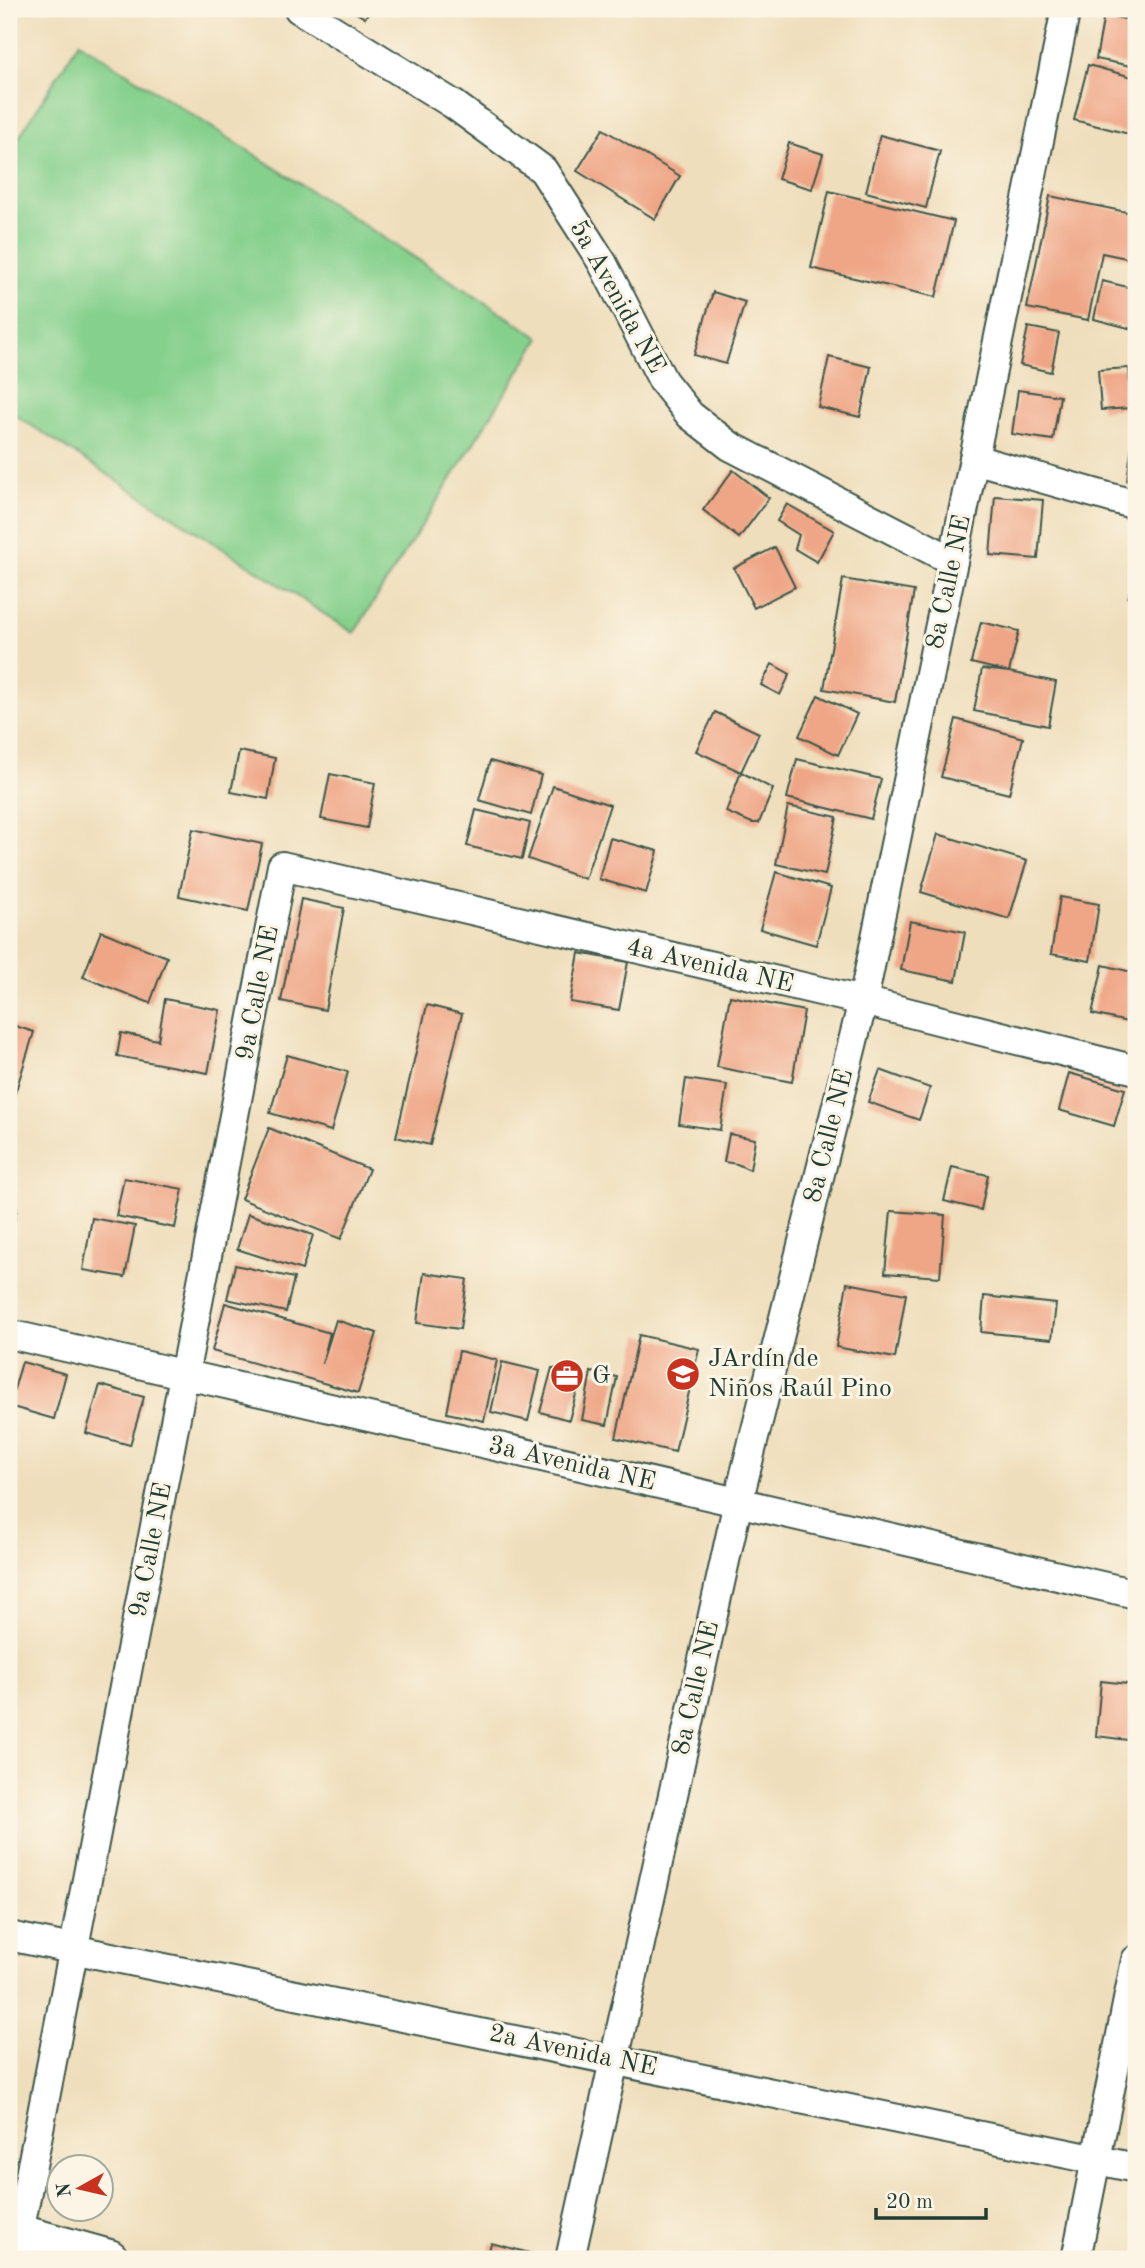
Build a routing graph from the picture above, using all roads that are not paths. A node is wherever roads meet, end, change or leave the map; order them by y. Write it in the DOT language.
graph roads {
  1 [pos="299,9"];
  2 [pos="1066,9"];
  3 [pos="974,459"];
  4 [pos="1136,505"];
  5 [pos="953,561"];
  6 [pos="282,866"];
  7 [pos="863,1001"];
  8 [pos="1136,1070"];
  9 [pos="9,1334"];
  10 [pos="184,1375"];
  11 [pos="738,1502"];
  12 [pos="1136,1594"];
  13 [pos="9,1936"];
  14 [pos="74,1948"];
  15 [pos="1136,1960"];
  16 [pos="612,2059"];
  17 [pos="1097,2159"];
  18 [pos="1136,2168"];
  19 [pos="14,2241"];
  20 [pos="109,2259"];
  21 [pos="570,2259"];
  22 [pos="1076,2259"];
  1 -- 5 [label="street, 5a Avenida NE"];
  2 -- 3 [label="street, 8a Calle NE"];
  3 -- 4 [label="street"];
  3 -- 5 [label="street, 8a Calle NE"];
  5 -- 7 [label="street, 8a Calle NE"];
  6 -- 7 [label="street, 4a Avenida NE"];
  6 -- 10 [label="street, 9a Calle NE"];
  7 -- 8 [label="street, 4a Avenida NE"];
  7 -- 11 [label="street, 8a Calle NE"];
  9 -- 10 [label="street, 3a Avenida NE"];
  10 -- 11 [label="street, 3a Avenida NE"];
  10 -- 14 [label="street, 9a Calle NE"];
  11 -- 12 [label="street, 3a Avenida NE"];
  11 -- 16 [label="street, 8a Calle NE"];
  13 -- 14 [label="street, 2a Avenida NE"];
  14 -- 16 [label="street, 2a Avenida NE"];
  14 -- 19 [label="street, 9a Calle NE"];
  15 -- 17 [label="street"];
  16 -- 17 [label="street, 2a Avenida NE"];
  16 -- 21 [label="street, 8a Calle NE"];
  17 -- 18 [label="street, 2a Avenida NE"];
  17 -- 22 [label="street"];
  19 -- 20 [label="street"];
}
